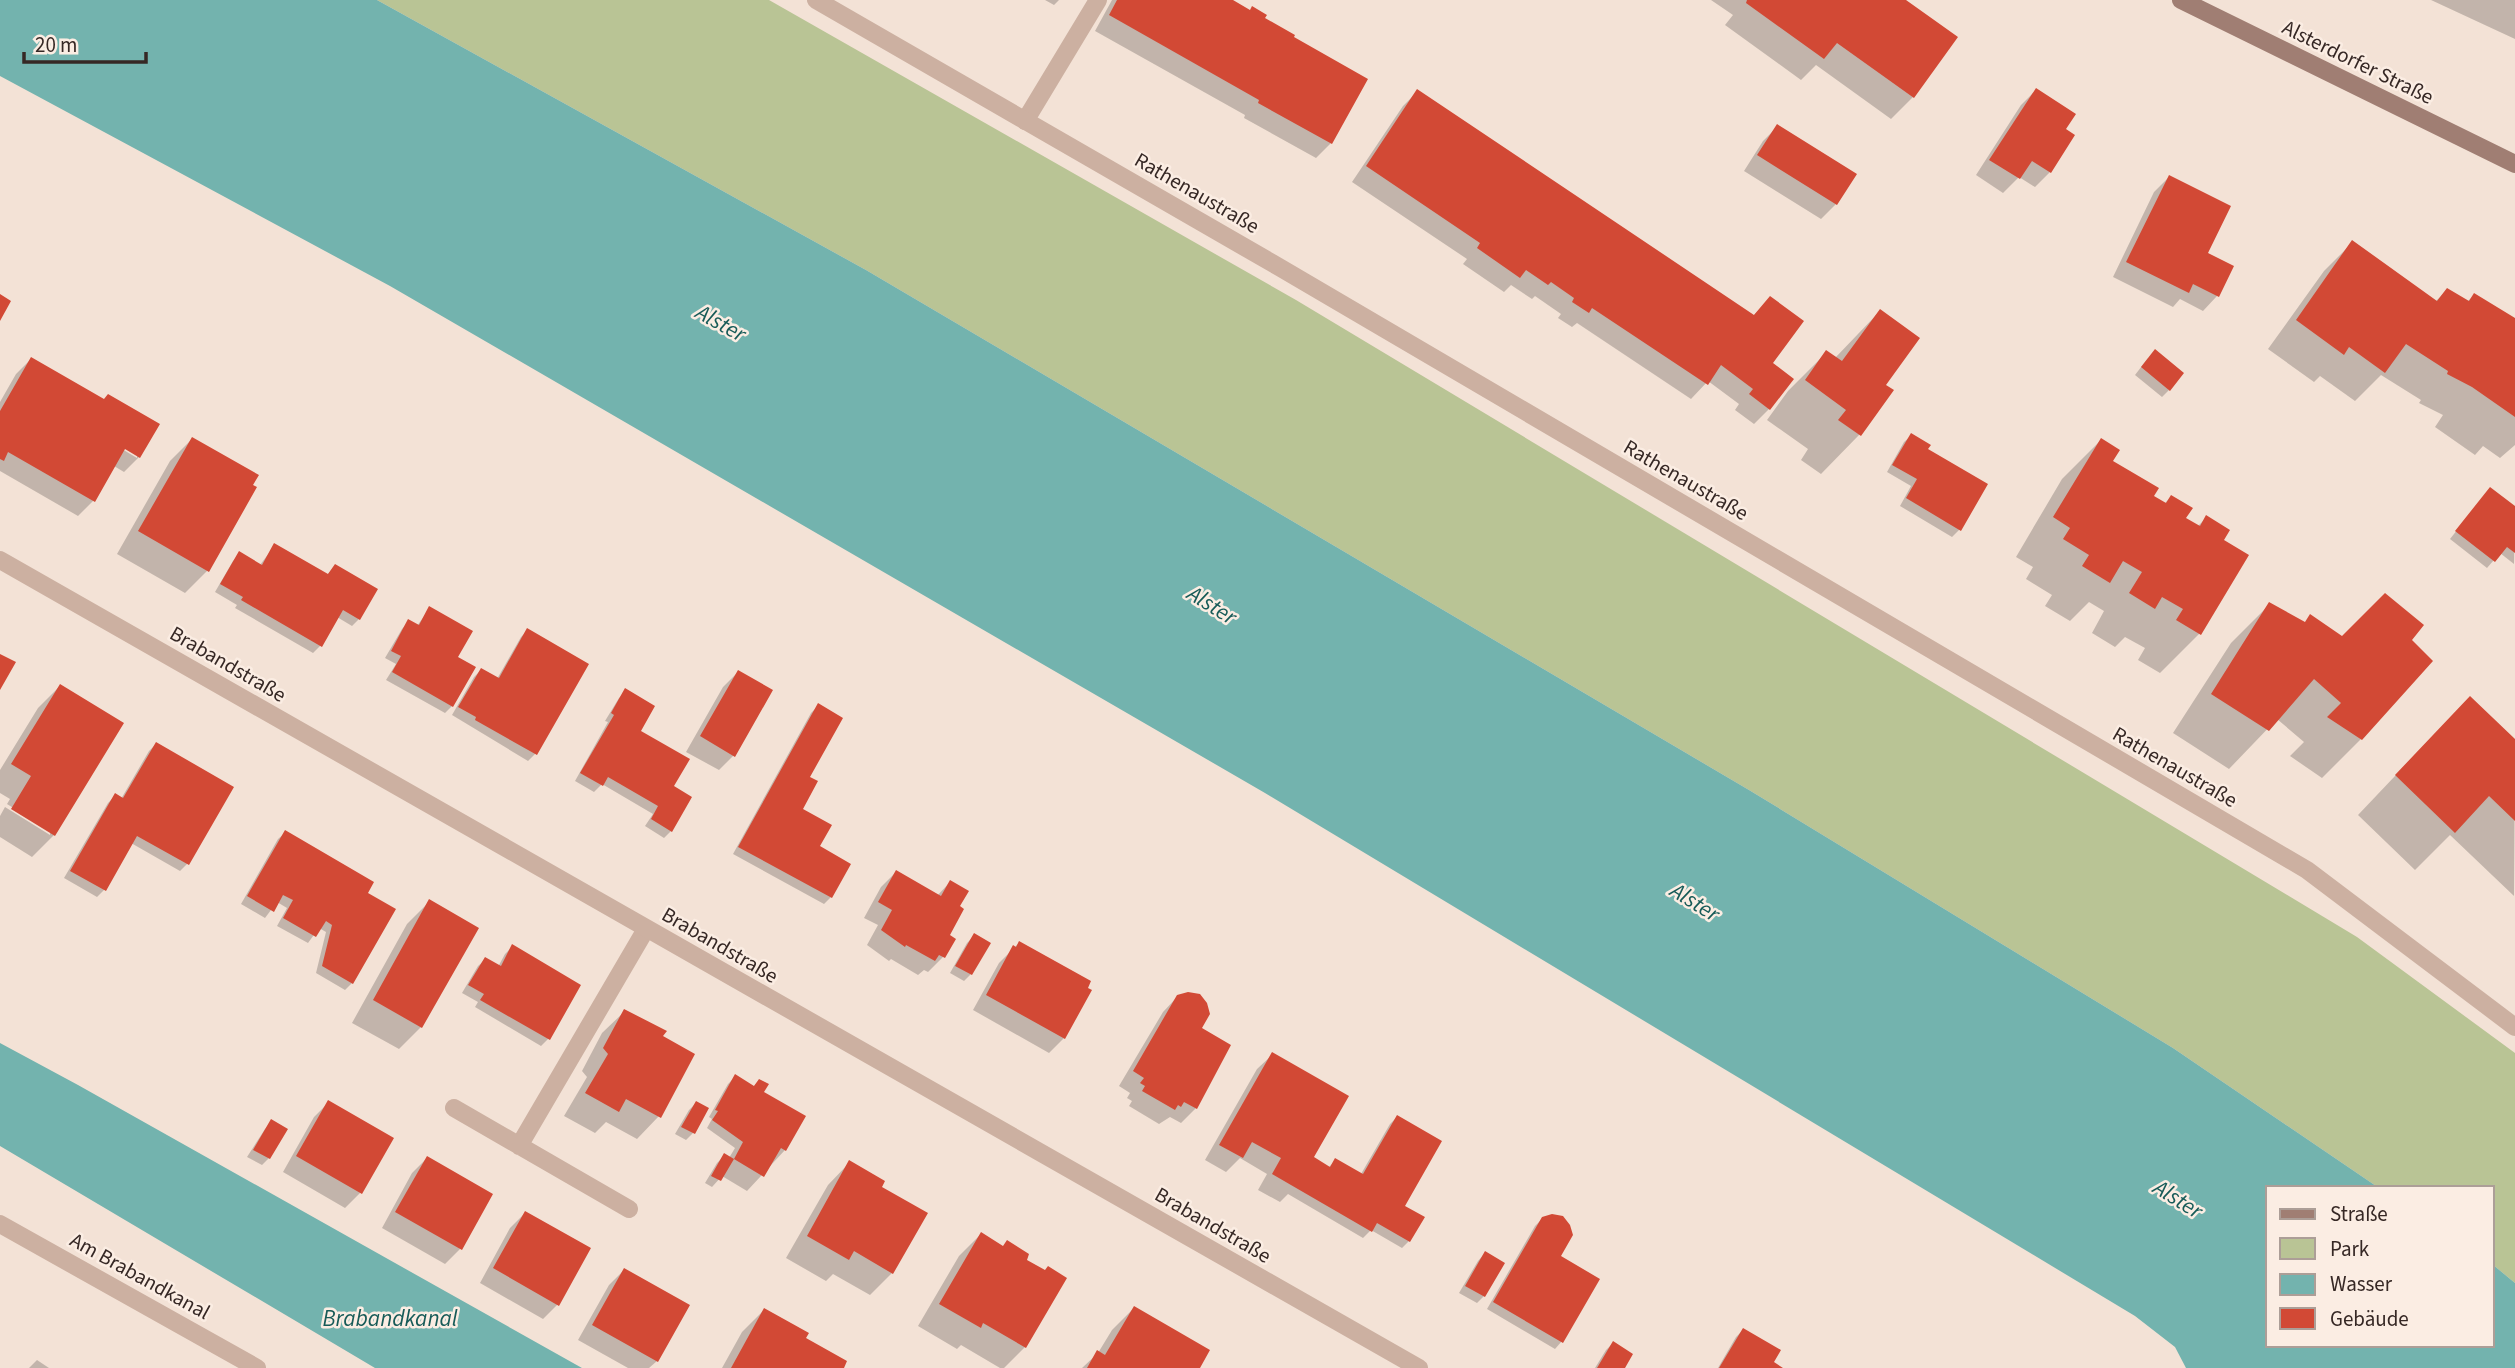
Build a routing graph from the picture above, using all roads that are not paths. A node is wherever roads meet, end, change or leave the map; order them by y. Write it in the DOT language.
graph roads {
  1 [pos="816,0"];
  2 [pos="1098,0"];
  3 [pos="2181,0"];
  4 [pos="1025,121"];
  5 [pos="2515,164"];
  6 [pos="0,560"];
  7 [pos="646,929"];
  8 [pos="2515,1027"];
  9 [pos="454,1108"];
  10 [pos="519,1146"];
  11 [pos="629,1209"];
  12 [pos="0,1224"];
  13 [pos="257,1368"];
  14 [pos="1419,1368"];
  1 -- 4 [label="street, Rathenaustraße"];
  2 -- 4 [label="street"];
  3 -- 5 [label="street, Alsterdorfer Straße"];
  4 -- 8 [label="street, Rathenaustraße"];
  6 -- 7 [label="street, Brabandstraße"];
  7 -- 10 [label="street"];
  7 -- 14 [label="street, Brabandstraße"];
  9 -- 10 [label="street"];
  10 -- 11 [label="street"];
  12 -- 13 [label="street, Am Brabandkanal"];
}
